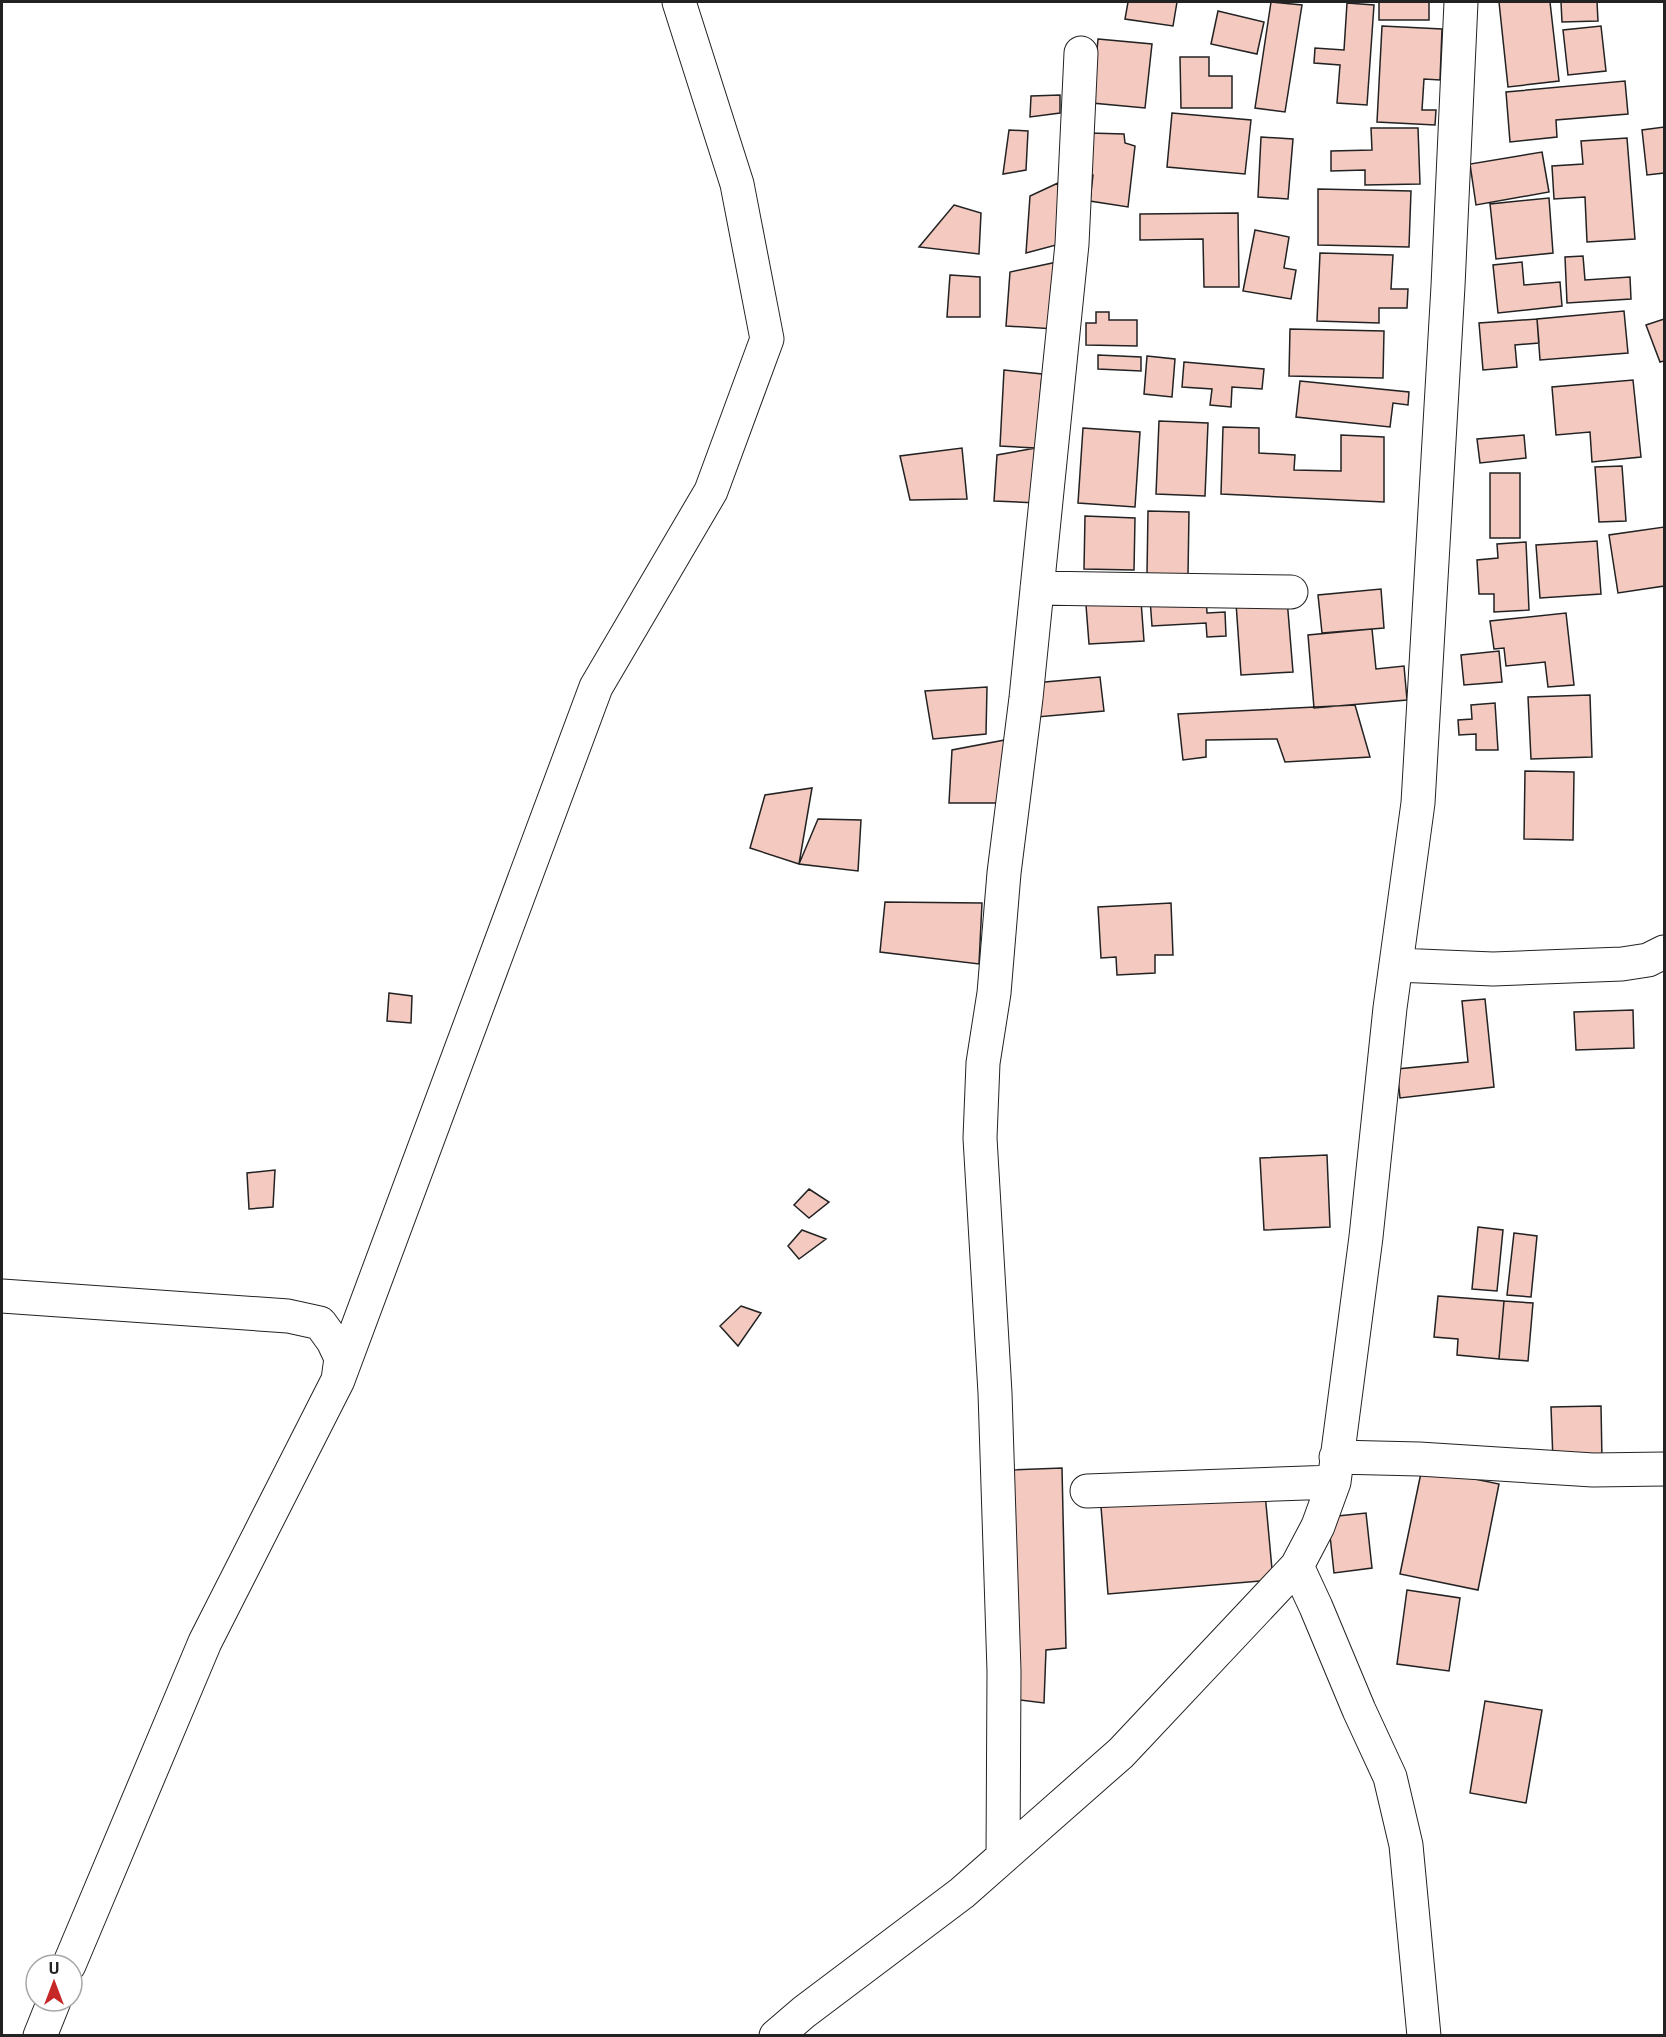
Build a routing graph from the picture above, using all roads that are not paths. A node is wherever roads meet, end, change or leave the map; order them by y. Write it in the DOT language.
graph roads {
  1 [pos="679,2"];
  2 [pos="1461,2"];
  3 [pos="1081,53"];
  4 [pos="1037,588"];
  5 [pos="1291,592"];
  6 [pos="1665,952"];
  7 [pos="1396,965"];
  8 [pos="2,1296"];
  9 [pos="338,1380"];
  10 [pos="1335,1469"];
  11 [pos="1665,1469"];
  12 [pos="1087,1491"];
  13 [pos="1297,1566"];
  14 [pos="1003,1857"];
  15 [pos="74,1953"];
  16 [pos="49,2013"];
  17 [pos="40,2036"];
  18 [pos="776,2036"];
  19 [pos="1424,2036"];
  1 -- 9 [label="street"];
  2 -- 7 [label="street"];
  3 -- 4 [label="street"];
  4 -- 5 [label="street"];
  4 -- 14 [label="street"];
  6 -- 7 [label="street"];
  7 -- 10 [label="street"];
  8 -- 9 [label="street"];
  9 -- 15 [label="street"];
  10 -- 11 [label="street"];
  10 -- 12 [label="street"];
  10 -- 13 [label="street"];
  13 -- 14 [label="street"];
  13 -- 19 [label="street"];
  14 -- 18 [label="street"];
  16 -- 17 [label="street"];
}
